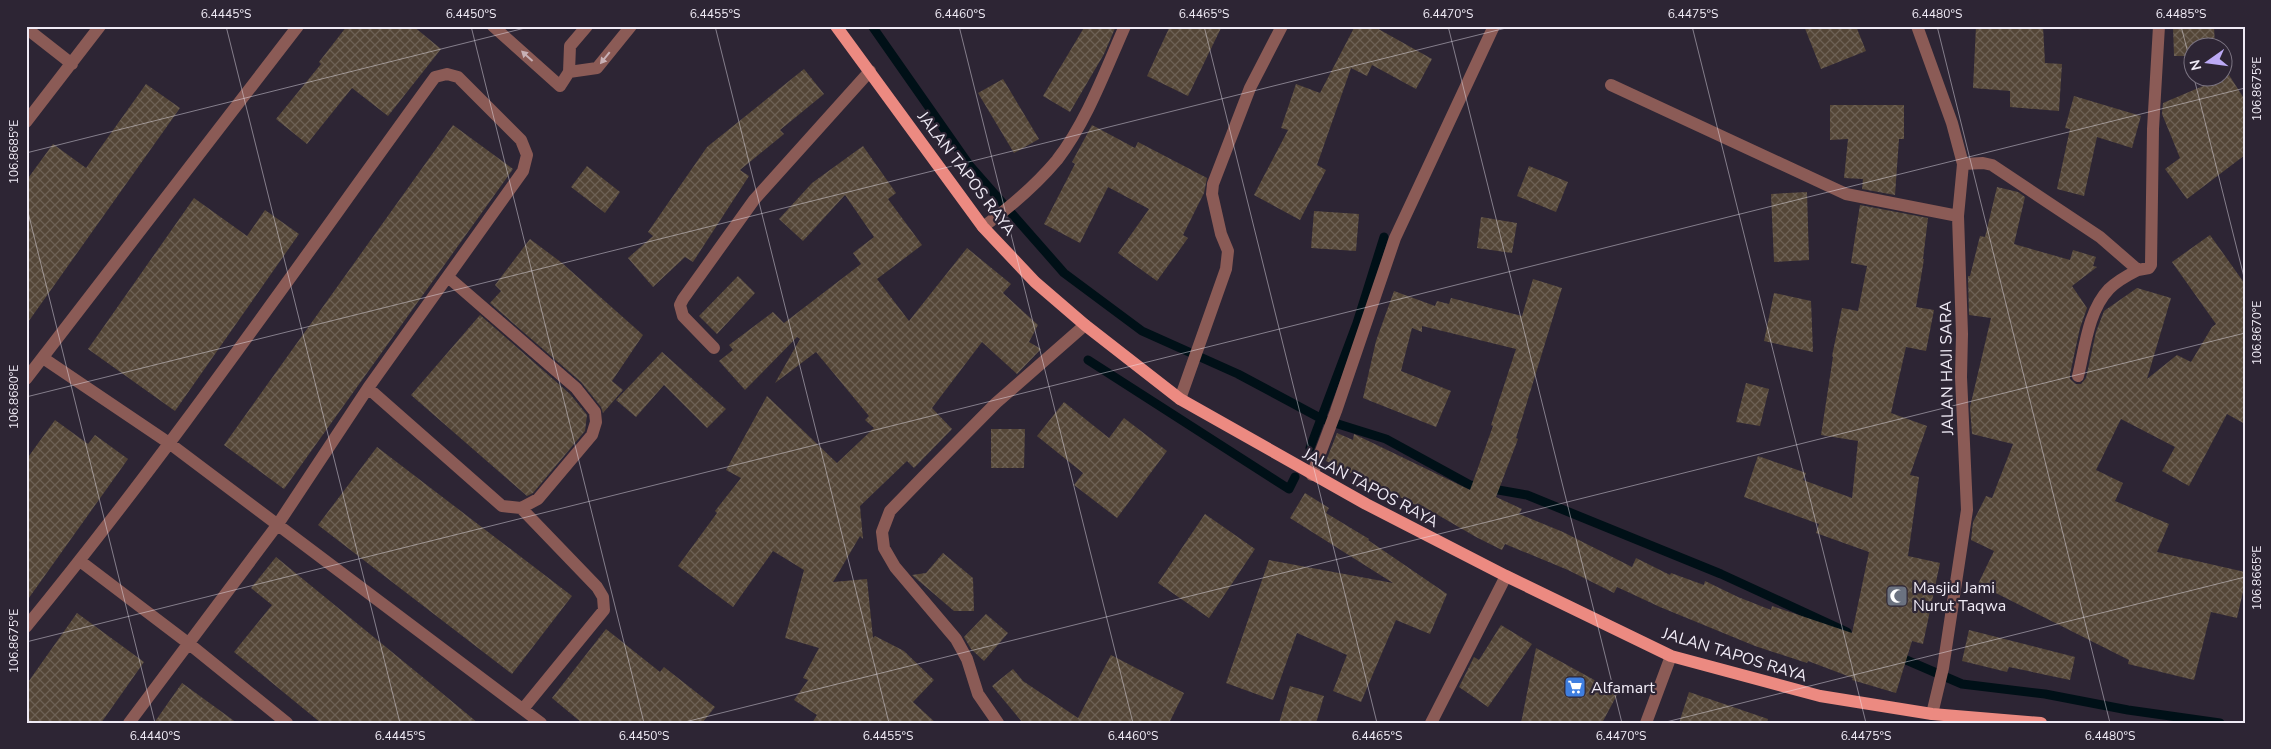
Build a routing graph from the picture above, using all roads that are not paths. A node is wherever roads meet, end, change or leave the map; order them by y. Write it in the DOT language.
graph roads {
  1 [pos="100,26"];
  2 [pos="298,26"];
  3 [pos="494,26"];
  4 [pos="586,26"];
  5 [pos="631,26"];
  6 [pos="836,26"];
  7 [pos="1125,26"];
  8 [pos="1282,26"];
  9 [pos="1494,26"];
  10 [pos="1917,26"];
  11 [pos="2159,26"];
  12 [pos="26,28"];
  13 [pos="72,64"];
  14 [pos="870,71"];
  15 [pos="570,72"];
  16 [pos="1611,85"];
  17 [pos="26,122"];
  18 [pos="1963,164"];
  19 [pos="1958,216"];
  20 [pos="988,223"];
  21 [pos="2138,270"];
  22 [pos="448,277"];
  23 [pos="1085,325"];
  24 [pos="714,348"];
  25 [pos="42,358"];
  26 [pos="2078,376"];
  27 [pos="26,379"];
  28 [pos="368,388"];
  29 [pos="1180,399"];
  30 [pos="169,443"];
  31 [pos="1312,475"];
  32 [pos="521,508"];
  33 [pos="278,524"];
  34 [pos="80,561"];
  35 [pos="1506,576"];
  36 [pos="26,626"];
  37 [pos="188,643"];
  38 [pos="1672,656"];
  39 [pos="522,709"];
  40 [pos="1932,714"];
  41 [pos="271,718"];
  42 [pos="129,723"];
  43 [pos="287,723"];
  44 [pos="541,723"];
  45 [pos="998,723"];
  46 [pos="1431,723"];
  47 [pos="1646,723"];
  48 [pos="2041,723"];
  1 -- 13 [label="street"];
  2 -- 25 [label="street"];
  15 -- 3 [label="street, one-way"];
  4 -- 15 [label="street"];
  5 -- 15 [label="street, one-way"];
  6 -- 14 [label="main road, JALAN TAPOS RAYA"];
  7 -- 20 [label="street"];
  8 -- 29 [label="street"];
  9 -- 31 [label="street"];
  10 -- 18 [label="street, JALAN HAJI SARA"];
  11 -- 21 [label="street"];
  12 -- 13 [label="street"];
  13 -- 17 [label="street"];
  14 -- 20 [label="main road, JALAN TAPOS RAYA"];
  14 -- 24 [label="street"];
  16 -- 19 [label="street"];
  18 -- 19 [label="street, JALAN HAJI SARA"];
  18 -- 21 [label="street"];
  19 -- 40 [label="street, JALAN HAJI SARA"];
  20 -- 23 [label="main road, JALAN TAPOS RAYA"];
  21 -- 26 [label="street"];
  22 -- 28 [label="street"];
  22 -- 30 [label="street"];
  22 -- 32 [label="street"];
  23 -- 29 [label="main road, JALAN TAPOS RAYA"];
  23 -- 45 [label="street"];
  25 -- 27 [label="street"];
  25 -- 30 [label="street"];
  28 -- 32 [label="street"];
  28 -- 33 [label="street"];
  29 -- 31 [label="main road, JALAN TAPOS RAYA"];
  30 -- 33 [label="street"];
  30 -- 34 [label="street"];
  31 -- 35 [label="main road, JALAN TAPOS RAYA"];
  32 -- 39 [label="street"];
  33 -- 37 [label="street"];
  33 -- 39 [label="street"];
  34 -- 36 [label="street"];
  34 -- 37 [label="street"];
  35 -- 38 [label="main road, JALAN TAPOS RAYA"];
  35 -- 46 [label="street"];
  37 -- 41 [label="street"];
  37 -- 42 [label="street"];
  38 -- 40 [label="main road, JALAN TAPOS RAYA"];
  38 -- 47 [label="street"];
  39 -- 44 [label="street"];
  40 -- 48 [label="main road, JALAN TAPOS RAYA"];
  41 -- 43 [label="street"];
}
